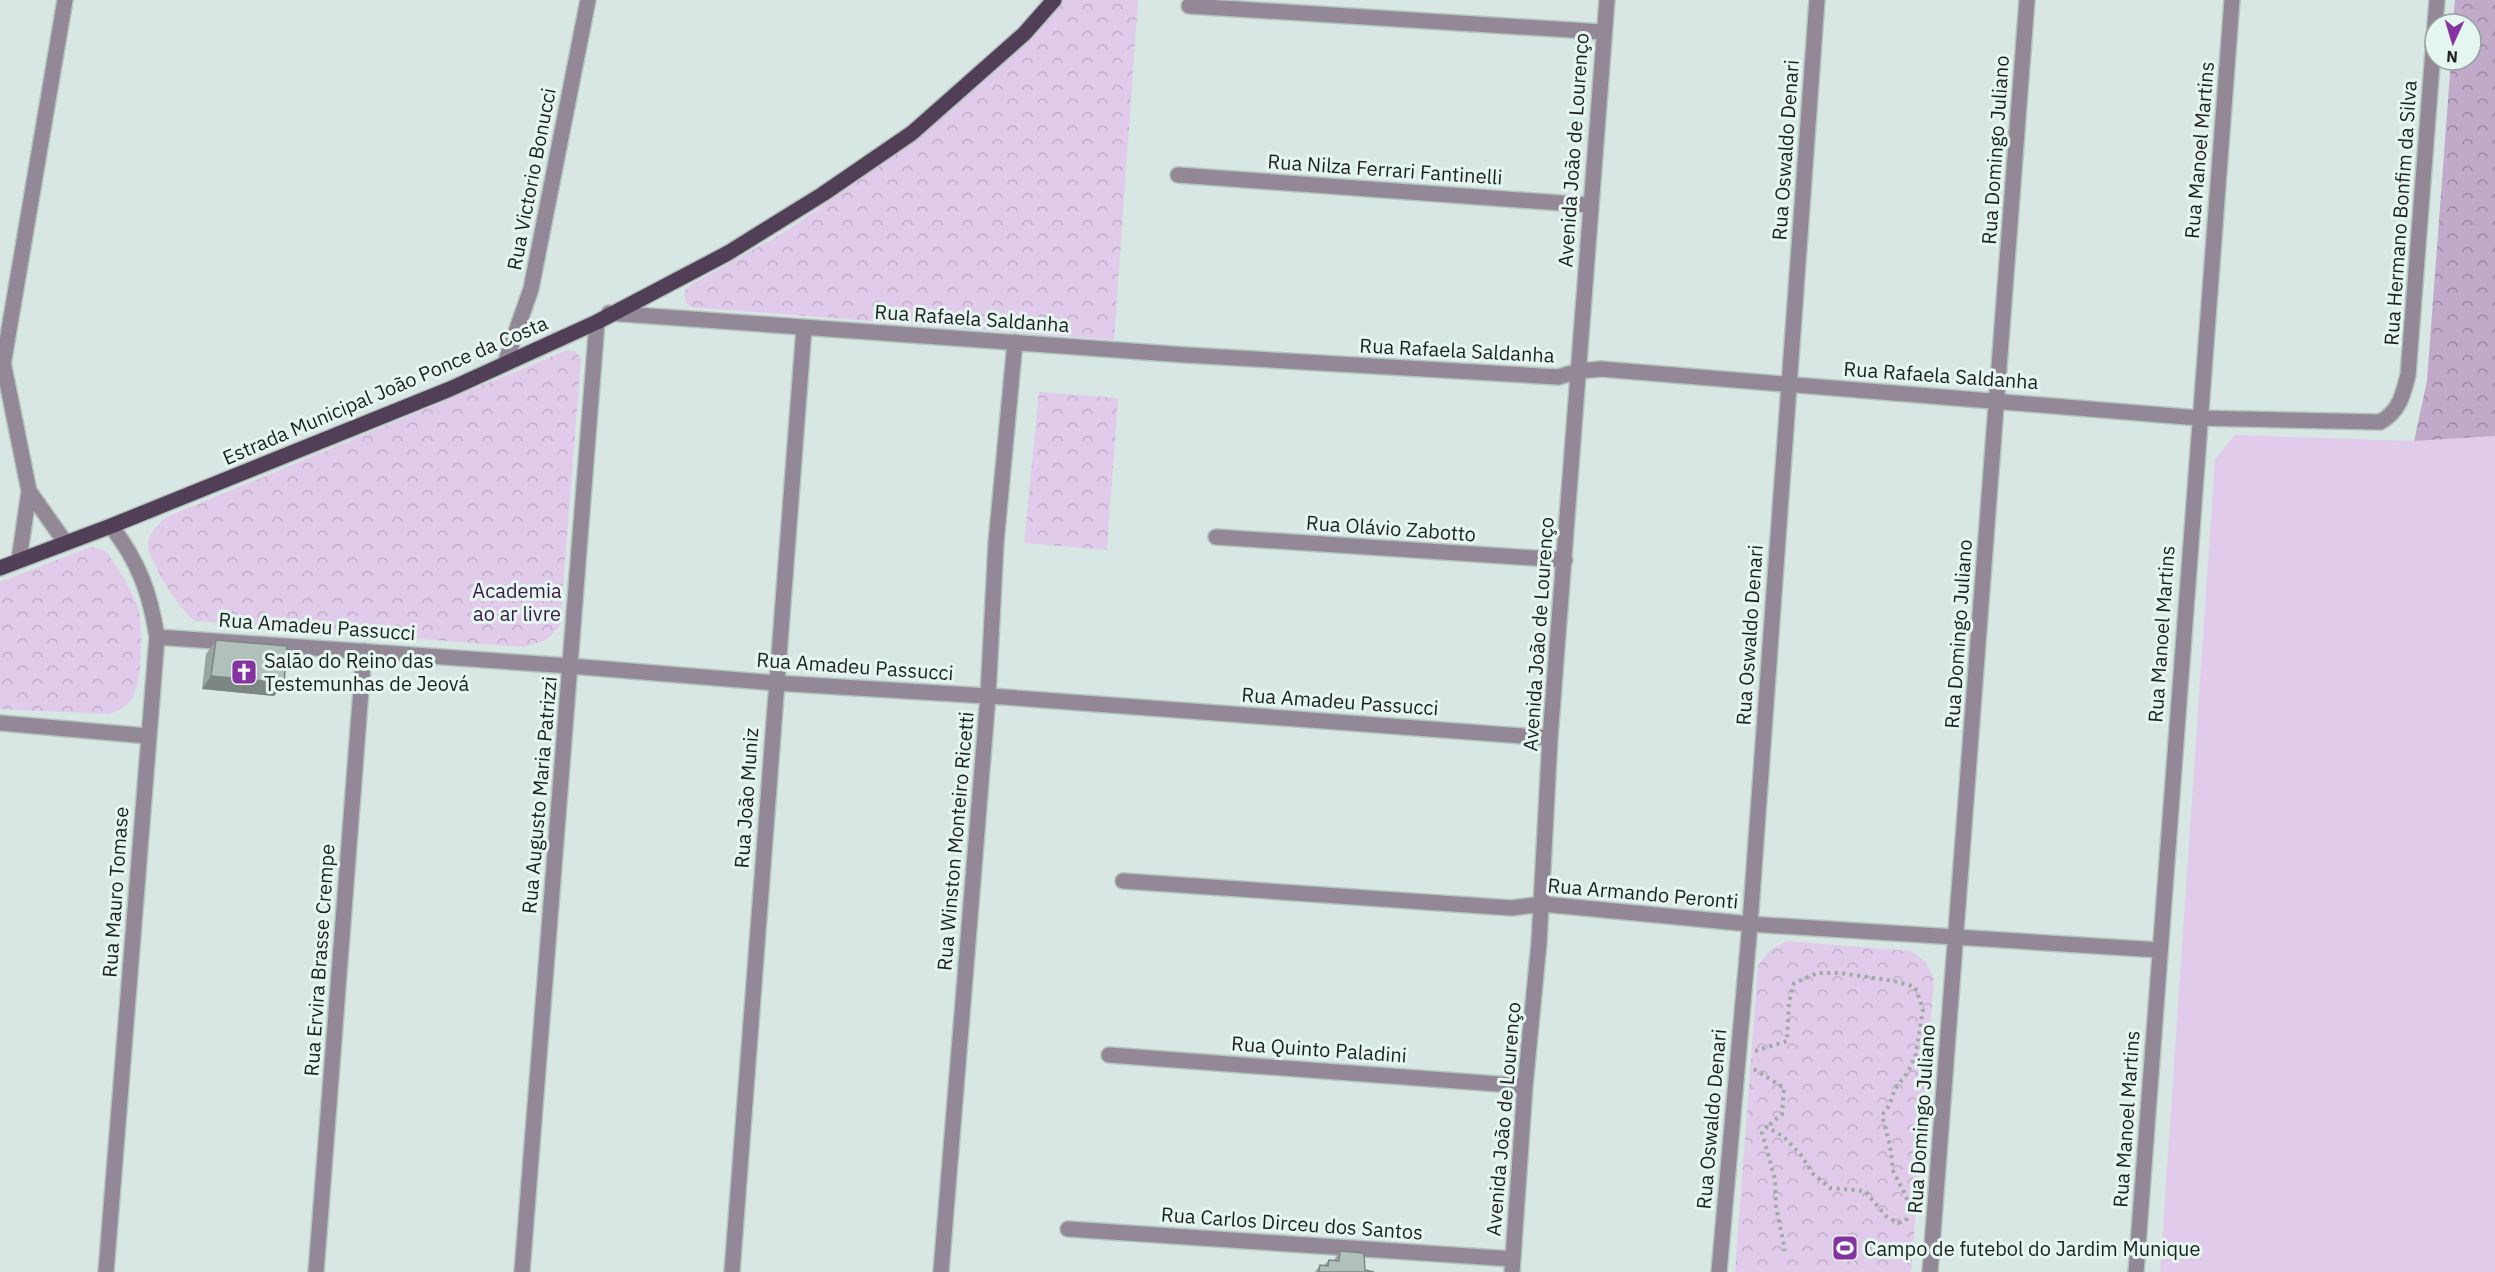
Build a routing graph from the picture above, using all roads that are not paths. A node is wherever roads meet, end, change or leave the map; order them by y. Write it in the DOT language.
graph roads {
  1 [pos="65,0"];
  2 [pos="588,0"];
  3 [pos="1054,0"];
  4 [pos="1607,0"];
  5 [pos="1817,0"];
  6 [pos="2027,0"];
  7 [pos="2232,0"];
  8 [pos="1189,6"];
  9 [pos="1603,32"];
  10 [pos="2431,72"];
  11 [pos="1178,175"];
  12 [pos="1589,205"];
  13 [pos="603,318"];
  14 [pos="804,328"];
  15 [pos="1015,342"];
  16 [pos="0,347"];
  17 [pos="506,363"];
  18 [pos="3,365"];
  19 [pos="1579,371"];
  20 [pos="1788,384"];
  21 [pos="1997,400"];
  22 [pos="2400,403"];
  23 [pos="2199,418"];
  24 [pos="28,491"];
  25 [pos="111,526"];
  26 [pos="1216,537"];
  27 [pos="65,542"];
  28 [pos="19,560"];
  29 [pos="1565,560"];
  30 [pos="0,568"];
  31 [pos="157,637"];
  32 [pos="364,651"];
  33 [pos="570,666"];
  34 [pos="776,682"];
  35 [pos="988,696"];
  36 [pos="0,723"];
  37 [pos="148,736"];
  38 [pos="1550,738"];
  39 [pos="1123,881"];
  40 [pos="1542,904"];
  41 [pos="1750,924"];
  42 [pos="1956,937"];
  43 [pos="2158,950"];
  44 [pos="1109,1055"];
  45 [pos="1526,1086"];
  46 [pos="1068,1229"];
  47 [pos="1513,1265"];
  48 [pos="106,1272"];
  49 [pos="316,1272"];
  50 [pos="522,1272"];
  51 [pos="732,1272"];
  52 [pos="941,1272"];
  53 [pos="1719,1272"];
  54 [pos="1930,1272"];
  55 [pos="2136,1272"];
  1 -- 18 [label="street"];
  2 -- 17 [label="street, Rua Victorio Bonucci"];
  3 -- 13 [label="main road, Estrada Municipal João Ponce da Costa"];
  4 -- 9 [label="street, Avenida João de Lourenço"];
  5 -- 20 [label="street, Rua Oswaldo Denari"];
  6 -- 21 [label="street, Rua Domingo Juliano"];
  7 -- 23 [label="street, Rua Manoel Martins"];
  8 -- 9 [label="street"];
  9 -- 12 [label="street, Avenida João de Lourenço"];
  10 -- 22 [label="street, Rua Hermano Bonfim da Silva"];
  11 -- 12 [label="street, Rua Nilza Ferrari Fantinelli"];
  12 -- 19 [label="street, Avenida João de Lourenço"];
  13 -- 14 [label="street, Rua Rafaela Saldanha"];
  13 -- 17 [label="main road, Estrada Municipal João Ponce da Costa"];
  13 -- 33 [label="street, Rua Augusto Maria Patrizzi"];
  14 -- 15 [label="street, Rua Rafaela Saldanha"];
  14 -- 34 [label="street, Rua João Muniz"];
  15 -- 19 [label="street, Rua Rafaela Saldanha"];
  15 -- 35 [label="street, Rua Winston Monteiro Ricetti"];
  16 -- 18 [label="street"];
  17 -- 25 [label="main road, Estrada Municipal João Ponce da Costa"];
  18 -- 24 [label="street"];
  19 -- 20 [label="street, Rua Rafaela Saldanha"];
  19 -- 29 [label="street, Avenida João de Lourenço"];
  20 -- 21 [label="street, Rua Rafaela Saldanha"];
  20 -- 41 [label="street, Rua Oswaldo Denari"];
  21 -- 23 [label="street, Rua Rafaela Saldanha"];
  21 -- 42 [label="street, Rua Domingo Juliano"];
  22 -- 23 [label="street, Rua Rafaela Saldanha"];
  23 -- 43 [label="street, Rua Manoel Martins"];
  24 -- 27 [label="street"];
  24 -- 28 [label="street"];
  25 -- 27 [label="main road, Estrada Municipal João Ponce da Costa"];
  25 -- 31 [label="street, Rua Mauro Tomase"];
  26 -- 29 [label="street, Rua Olávio Zabotto"];
  27 -- 28 [label="main road, Estrada Municipal João Ponce da Costa"];
  28 -- 30 [label="main road, Estrada Municipal João Ponce da Costa"];
  29 -- 38 [label="street, Avenida João de Lourenço"];
  31 -- 32 [label="street, Rua Amadeu Passucci"];
  31 -- 37 [label="street, Rua Mauro Tomase"];
  32 -- 33 [label="street, Rua Amadeu Passucci"];
  32 -- 49 [label="street, Rua Ervira Brasse Crempe"];
  33 -- 34 [label="street, Rua Amadeu Passucci"];
  33 -- 50 [label="street, Rua Augusto Maria Patrizzi"];
  34 -- 35 [label="street, Rua Amadeu Passucci"];
  34 -- 51 [label="street, Rua João Muniz"];
  35 -- 38 [label="street, Rua Amadeu Passucci"];
  35 -- 52 [label="street, Rua Winston Monteiro Ricetti"];
  36 -- 37 [label="street"];
  37 -- 48 [label="street, Rua Mauro Tomase"];
  38 -- 40 [label="street, Avenida João de Lourenço"];
  39 -- 40 [label="street, Rua Armando Peronti"];
  40 -- 41 [label="street, Rua Armando Peronti"];
  40 -- 45 [label="street, Avenida João de Lourenço"];
  41 -- 42 [label="street, Rua Armando Peronti"];
  41 -- 53 [label="street, Rua Oswaldo Denari"];
  42 -- 43 [label="street, Rua Armando Peronti"];
  42 -- 54 [label="street, Rua Domingo Juliano"];
  43 -- 55 [label="street, Rua Manoel Martins"];
  44 -- 45 [label="street, Rua Quinto Paladini"];
  45 -- 47 [label="street, Avenida João de Lourenço"];
  46 -- 47 [label="street, Rua Carlos Dirceu dos Santos"];
}
